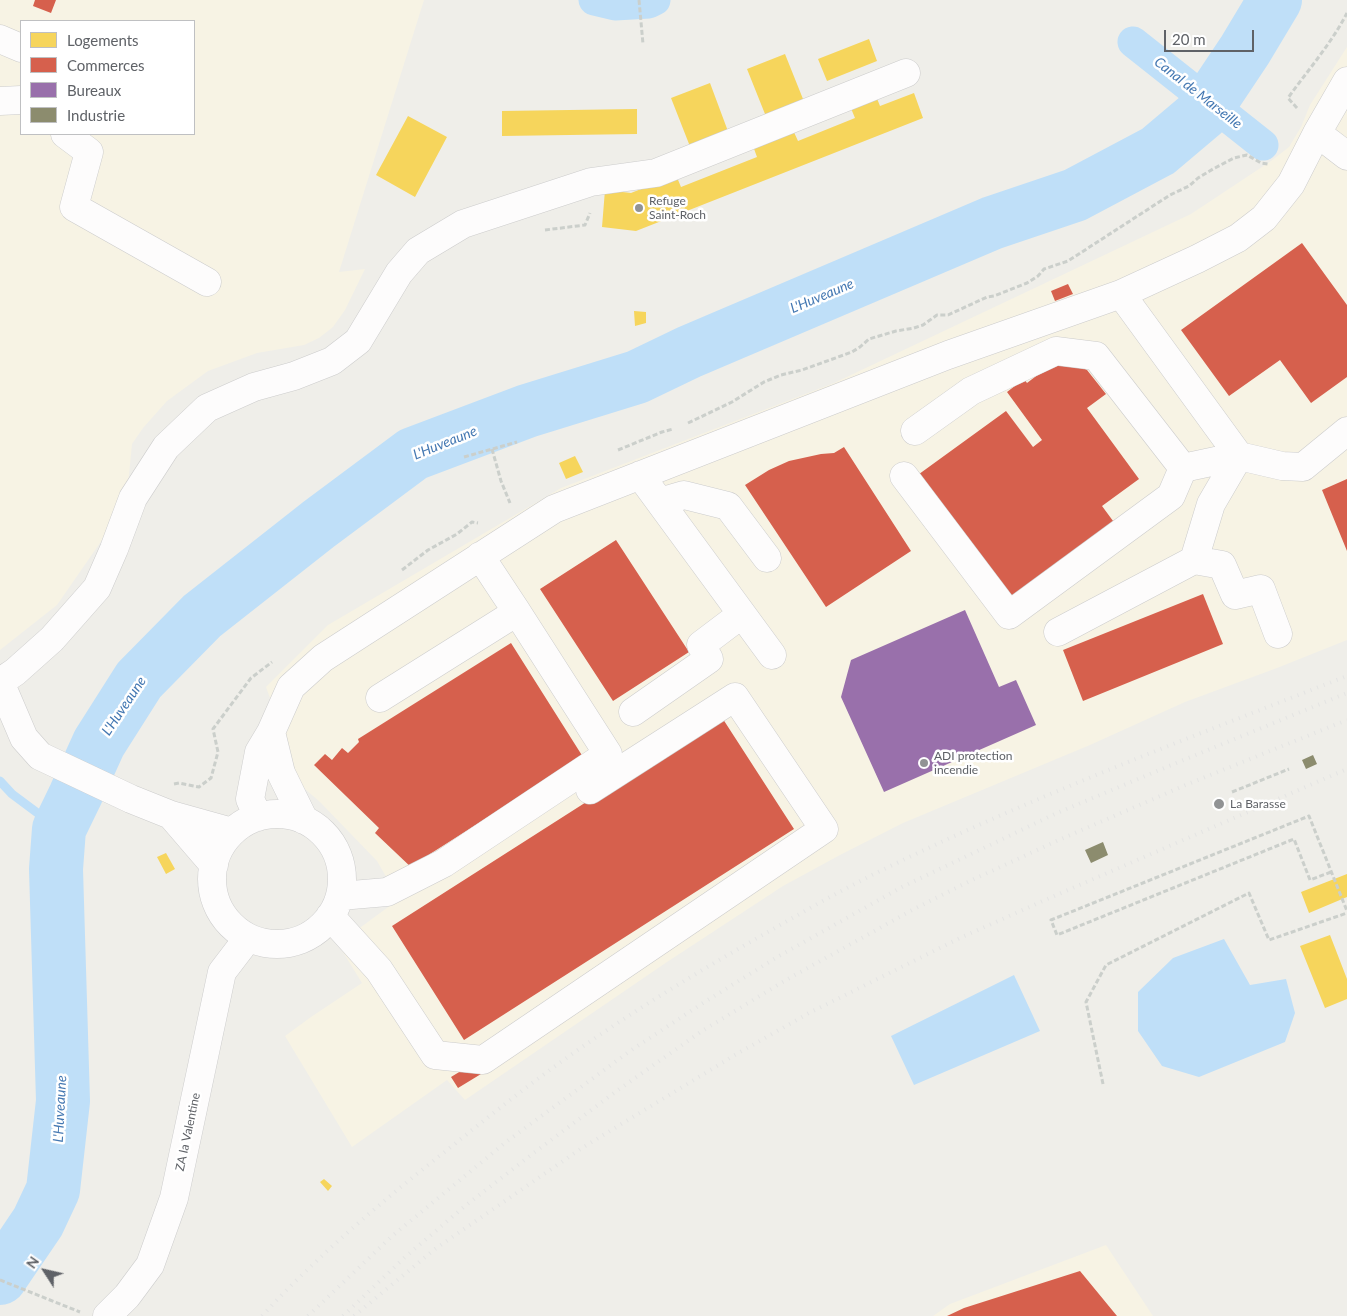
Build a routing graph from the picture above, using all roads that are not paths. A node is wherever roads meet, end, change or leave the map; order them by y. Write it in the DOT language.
graph roads {
  1 [pos="0,38"];
  2 [pos="20,48"];
  3 [pos="906,73"];
  4 [pos="1347,81"];
  5 [pos="1317,133"];
  6 [pos="66,135"];
  7 [pos="1347,156"];
  8 [pos="207,282"];
  9 [pos="1121,294"];
  10 [pos="1347,430"];
  11 [pos="915,432"];
  12 [pos="1239,456"];
  13 [pos="1183,468"];
  14 [pos="640,475"];
  15 [pos="904,476"];
  16 [pos="660,502"];
  17 [pos="480,556"];
  18 [pos="767,558"];
  19 [pos="1194,560"];
  20 [pos="517,612"];
  21 [pos="742,614"];
  22 [pos="1058,632"];
  23 [pos="1278,634"];
  24 [pos="772,655"];
  25 [pos="0,682"];
  26 [pos="380,698"];
  27 [pos="633,712"];
  28 [pos="271,732"];
  29 [pos="590,790"];
  30 [pos="171,815"];
  31 [pos="258,817"];
  32 [pos="304,820"];
  33 [pos="232,832"];
  34 [pos="214,865"];
  35 [pos="335,906"];
  36 [pos="248,938"];
  37 [pos="94,1314"];
  1 -- 2 [label="street"];
  3 -- 25 [label="street"];
  4 -- 5 [label="street"];
  5 -- 7 [label="street"];
  5 -- 9 [label="street"];
  6 -- 8 [label="street"];
  9 -- 12 [label="street"];
  9 -- 14 [label="street"];
  10 -- 12 [label="street"];
  11 -- 13 [label="street"];
  12 -- 13 [label="street"];
  12 -- 19 [label="street"];
  13 -- 15 [label="street"];
  14 -- 16 [label="street"];
  14 -- 17 [label="street"];
  16 -- 18 [label="street"];
  16 -- 21 [label="street"];
  17 -- 20 [label="street"];
  17 -- 28 [label="street"];
  19 -- 22 [label="street"];
  19 -- 23 [label="street"];
  20 -- 26 [label="street"];
  20 -- 35 [label="street"];
  21 -- 24 [label="street"];
  21 -- 27 [label="street"];
  25 -- 30 [label="street"];
  28 -- 31 [label="street"];
  28 -- 32 [label="street"];
  29 -- 35 [label="street"];
  30 -- 33 [label="street"];
  30 -- 34 [label="street"];
  31 -- 32 [label="street"];
  31 -- 33 [label="street"];
  32 -- 35 [label="street"];
  33 -- 34 [label="street"];
  34 -- 36 [label="street"];
  35 -- 36 [label="street"];
  36 -- 37 [label="street, ZA la Valentine"];
}
